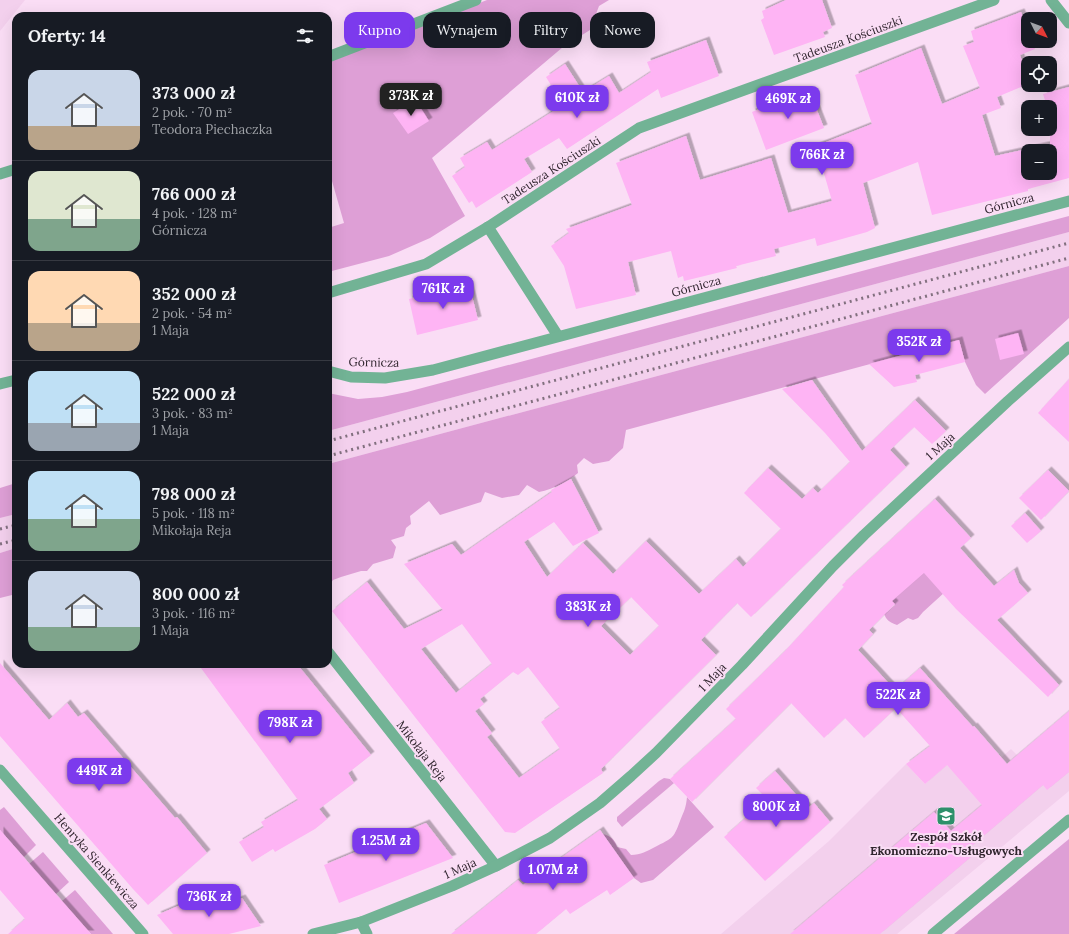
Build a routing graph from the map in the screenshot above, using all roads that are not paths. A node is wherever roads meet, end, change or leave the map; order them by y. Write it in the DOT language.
graph roads {
  1 [pos="476,0"];
  2 [pos="994,0"];
  3 [pos="1051,0"];
  4 [pos="1069,23"];
  5 [pos="332,55"];
  6 [pos="12,170"];
  7 [pos="0,174"];
  8 [pos="1069,201"];
  9 [pos="488,227"];
  10 [pos="332,292"];
  11 [pos="558,336"];
  12 [pos="1069,348"];
  13 [pos="332,372"];
  14 [pos="12,381"];
  15 [pos="0,384"];
  16 [pos="332,657"];
  17 [pos="0,770"];
  18 [pos="1069,820"];
  19 [pos="496,866"];
  20 [pos="361,922"];
  21 [pos="143,934"];
  22 [pos="313,934"];
  23 [pos="367,934"];
  24 [pos="933,934"];
  1 -- 5 [label="street"];
  2 -- 9 [label="street, Tadeusza Kościuszki"];
  3 -- 4 [label="street"];
  6 -- 7 [label="street"];
  8 -- 11 [label="street, Górnicza"];
  9 -- 10 [label="street, Tadeusza Kościuszki"];
  9 -- 11 [label="street"];
  11 -- 13 [label="street, Górnicza"];
  12 -- 19 [label="street, 1 Maja"];
  14 -- 15 [label="street"];
  16 -- 19 [label="street, Mikołaja Reja"];
  17 -- 21 [label="street, Henryka Sienkiewicza"];
  18 -- 24 [label="street"];
  19 -- 20 [label="street, 1 Maja"];
  20 -- 22 [label="street, 1 Maja"];
  20 -- 23 [label="street"];
}
